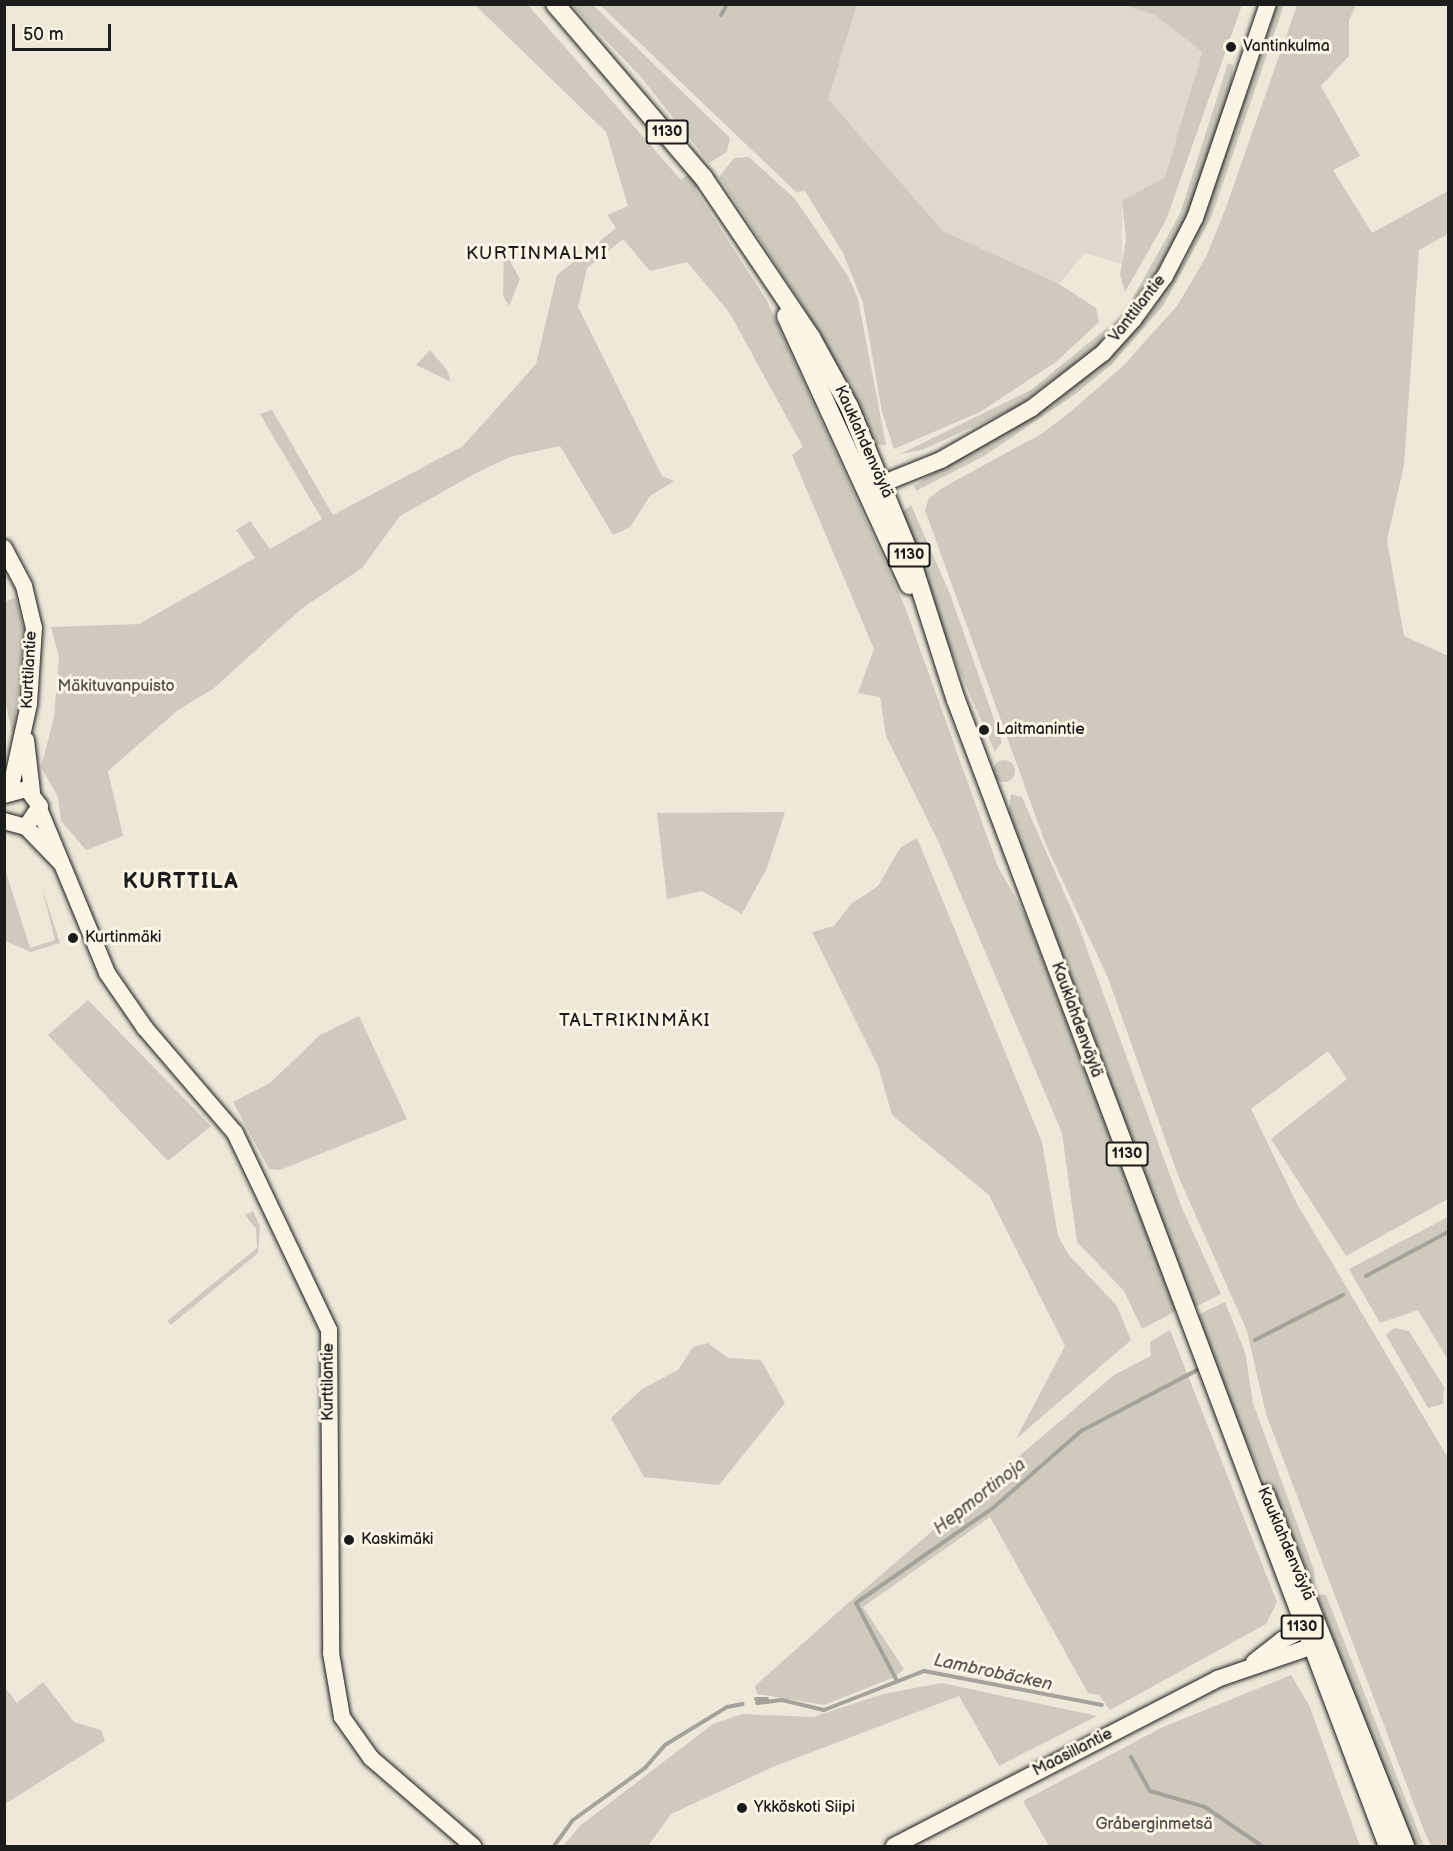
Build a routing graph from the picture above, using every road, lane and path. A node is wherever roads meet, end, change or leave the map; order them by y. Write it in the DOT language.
graph roads {
  1 [pos="555,4"];
  2 [pos="1268,4"];
  3 [pos="874,487"];
  4 [pos="4,548"];
  5 [pos="26,727"];
  6 [pos="32,792"];
  7 [pos="7,793"];
  8 [pos="40,812"];
  9 [pos="12,827"];
  10 [pos="61,863"];
  11 [pos="1226,1410"];
  12 [pos="1322,1633"];
  13 [pos="1307,1639"];
  14 [pos="473,1846"];
  15 [pos="894,1846"];
  16 [pos="1388,1846"];
  17 [pos="1405,1846"];
  1 -- 3 [label="main road, Kauklahdenväylä / 1130"];
  2 -- 3 [label="street, Vanttilantie"];
  3 -- 11 [label="main road, Kauklahdenväylä / 1130"];
  4 -- 5 [label="street, Kurttilantie"];
  5 -- 6 [label="street, Kurttilantie"];
  5 -- 7 [label="street, Kurttilantie"];
  6 -- 7 [label="street"];
  6 -- 8 [label="street, Kurttilantie"];
  8 -- 9 [label="street"];
  8 -- 10 [label="street, Kurttilantie"];
  9 -- 10 [label="street, Kurttilantie"];
  10 -- 14 [label="street, Kurttilantie"];
  11 -- 12 [label="main road, Kauklahdenväylä / 1130"];
  11 -- 13 [label="main road, Kauklahdenväylä / 1130"];
  12 -- 13 [label="street"];
  12 -- 17 [label="main road, Kauklahdenväylä / 1130"];
  13 -- 15 [label="street, Maasillantie"];
  13 -- 16 [label="main road, Kauklahdenväylä / 1130"];
}
